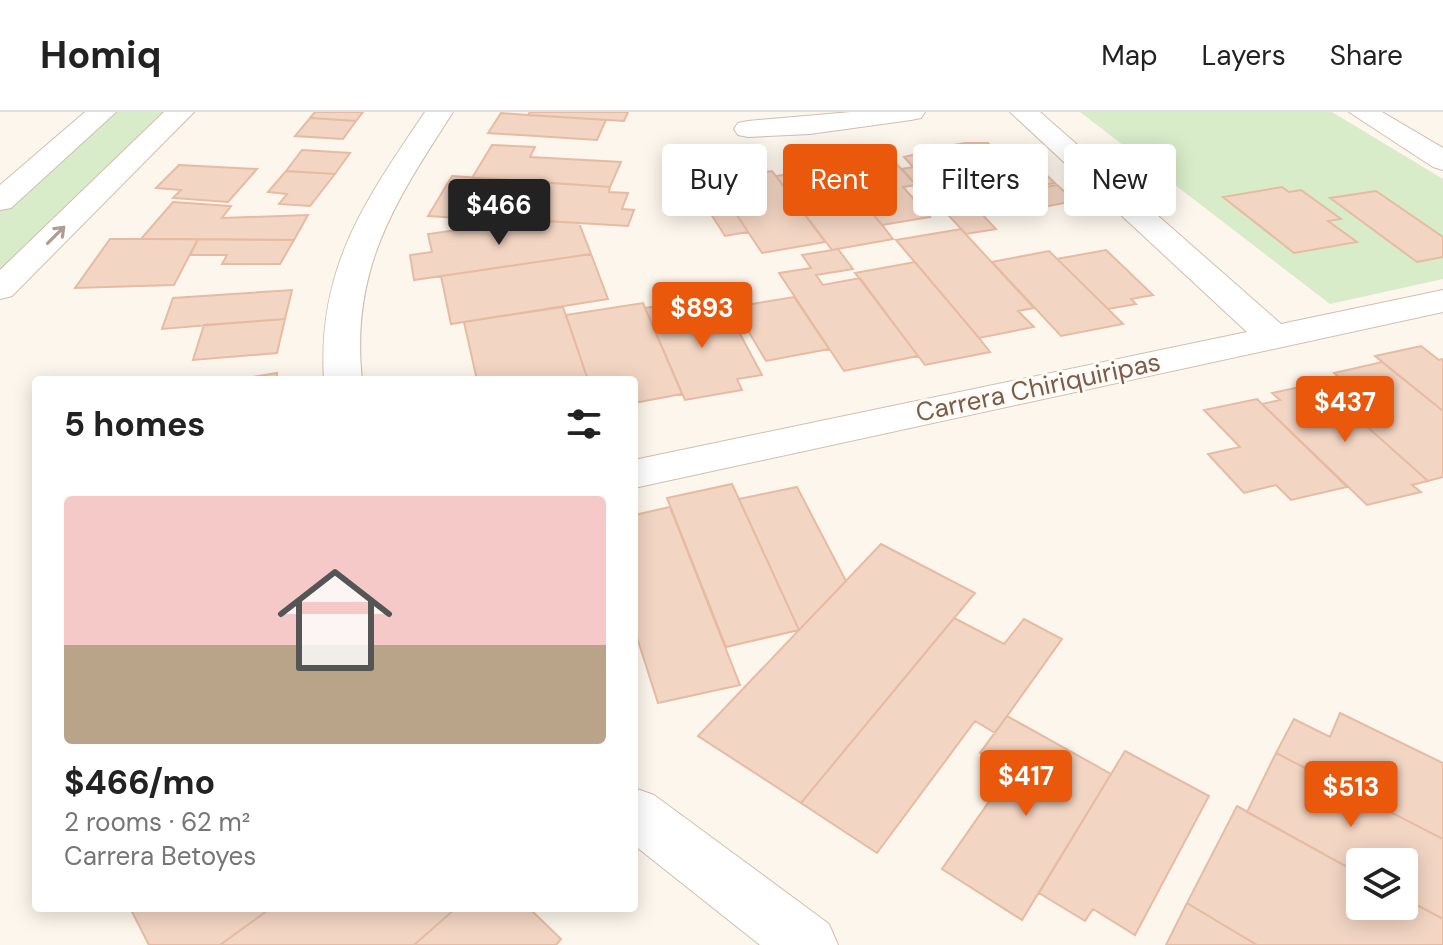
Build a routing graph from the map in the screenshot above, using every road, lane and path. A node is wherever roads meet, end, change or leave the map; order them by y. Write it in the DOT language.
graph roads {
  1 [pos="102,112"];
  2 [pos="180,112"];
  3 [pos="439,112"];
  4 [pos="911,112"];
  5 [pos="1024,112"];
  6 [pos="1363,112"];
  7 [pos="748,129"];
  8 [pos="1443,161"];
  9 [pos="0,201"];
  10 [pos="2,290"];
  11 [pos="1443,301"];
  12 [pos="1274,337"];
  13 [pos="343,376"];
  14 [pos="638,473"];
  15 [pos="638,815"];
  16 [pos="808,945"];
  1 -- 9 [label="street"];
  10 -- 2 [label="street, one-way"];
  3 -- 13 [label="street"];
  4 -- 7 [label="street"];
  5 -- 12 [label="street"];
  6 -- 8 [label="street"];
  11 -- 12 [label="street, Carrera Chiriquiripas"];
  12 -- 14 [label="street, Carrera Chiriquiripas"];
  15 -- 16 [label="street"];
}
